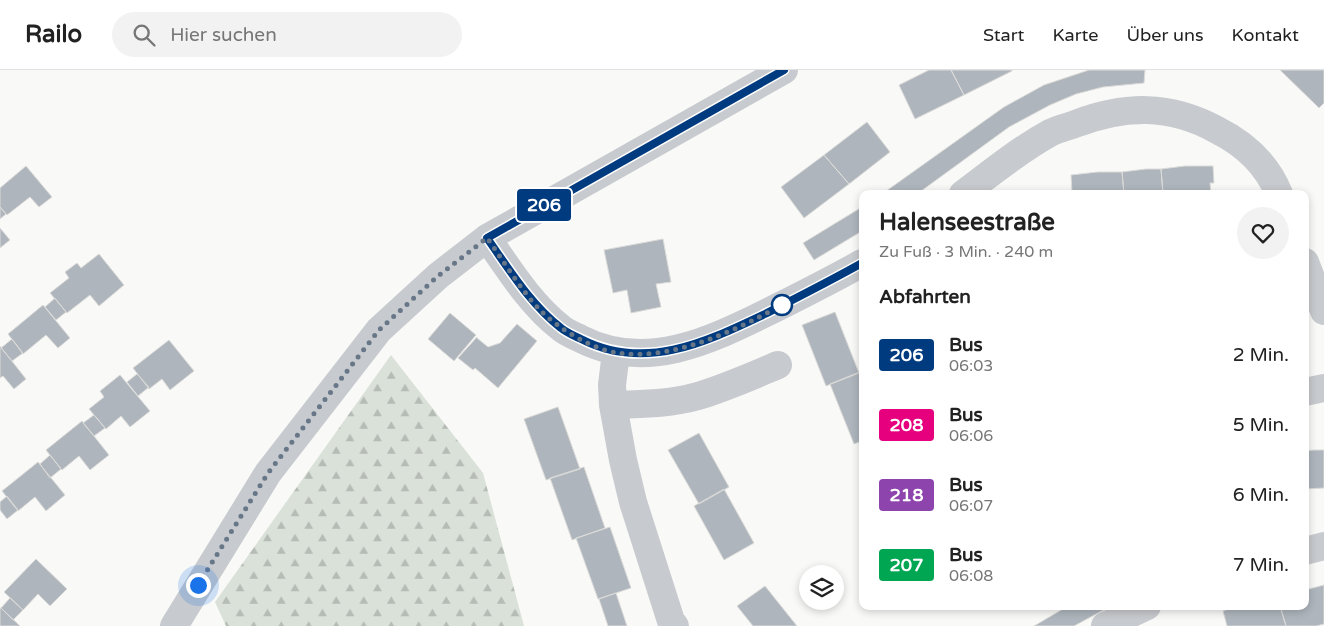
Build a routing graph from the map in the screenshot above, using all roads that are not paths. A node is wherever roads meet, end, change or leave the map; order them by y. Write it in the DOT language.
graph roads {
  1 [pos="784,70"];
  2 [pos="968,190"];
  3 [pos="1278,190"];
  4 [pos="487,238"];
  5 [pos="859,265"];
  6 [pos="1309,272"];
  7 [pos="1324,311"];
  8 [pos="616,352"];
  9 [pos="778,365"];
  10 [pos="1324,388"];
  11 [pos="1309,391"];
  12 [pos="612,406"];
  13 [pos="1324,546"];
  14 [pos="1309,550"];
  15 [pos="1139,610"];
  16 [pos="174,626"];
  17 [pos="674,626"];
  18 [pos="1105,626"];
  1 -- 4 [label="street"];
  2 -- 3 [label="street"];
  4 -- 8 [label="street"];
  4 -- 16 [label="street"];
  5 -- 8 [label="street"];
  6 -- 7 [label="street"];
  8 -- 12 [label="street"];
  9 -- 12 [label="street"];
  10 -- 11 [label="street"];
  12 -- 17 [label="street"];
  13 -- 14 [label="street"];
  15 -- 18 [label="street"];
}
